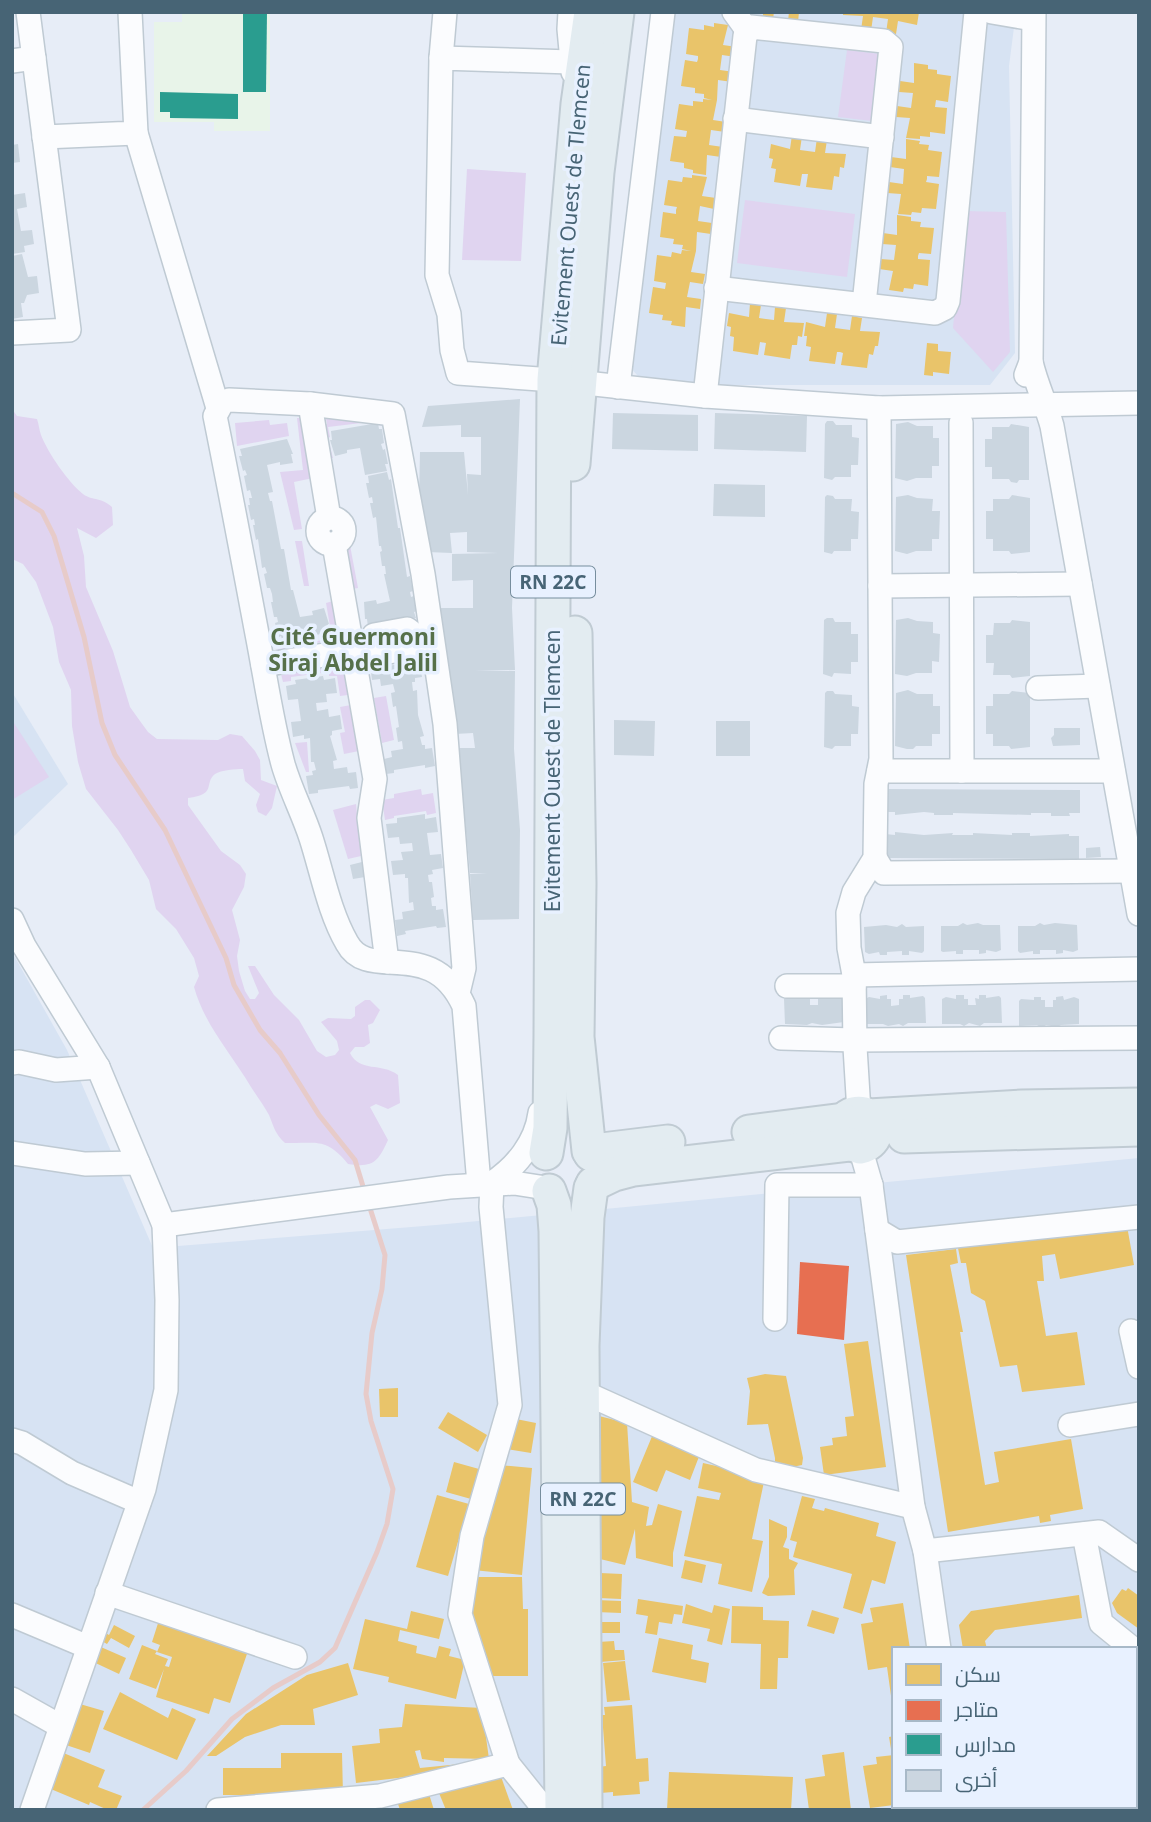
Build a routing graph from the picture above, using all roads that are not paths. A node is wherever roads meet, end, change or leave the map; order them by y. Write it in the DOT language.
graph roads {
  1 [pos="28,12"];
  2 [pos="130,12"];
  3 [pos="445,12"];
  4 [pos="570,12"];
  5 [pos="590,12"];
  6 [pos="617,12"];
  7 [pos="663,12"];
  8 [pos="976,12"];
  9 [pos="992,12"];
  10 [pos="1034,16"];
  11 [pos="740,21"];
  12 [pos="828,23"];
  13 [pos="441,58"];
  14 [pos="23,59"];
  15 [pos="571,62"];
  16 [pos="578,104"];
  17 [pos="735,119"];
  18 [pos="136,133"];
  19 [pos="44,137"];
  20 [pos="882,137"];
  21 [pos="716,288"];
  22 [pos="863,304"];
  23 [pos="12,332"];
  24 [pos="1031,362"];
  25 [pos="567,381"];
  26 [pos="618,387"];
  27 [pos="705,396"];
  28 [pos="1139,403"];
  29 [pos="310,404"];
  30 [pos="1046,405"];
  31 [pos="1010,406"];
  32 [pos="219,408"];
  33 [pos="879,408"];
  34 [pos="961,423"];
  35 [pos="1080,584"];
  36 [pos="961,585"];
  37 [pos="880,586"];
  38 [pos="363,648"];
  39 [pos="263,665"];
  40 [pos="1098,686"];
  41 [pos="1038,688"];
  42 [pos="879,771"];
  43 [pos="962,771"];
  44 [pos="1113,771"];
  45 [pos="874,869"];
  46 [pos="1131,871"];
  47 [pos="1139,914"];
  48 [pos="12,920"];
  49 [pos="387,962"];
  50 [pos="1139,970"];
  51 [pos="854,980"];
  52 [pos="551,985"];
  53 [pos="787,986"];
  54 [pos="458,993"];
  55 [pos="782,1038"];
  56 [pos="1139,1038"];
  57 [pos="855,1040"];
  58 [pos="12,1063"];
  59 [pos="98,1067"];
  60 [pos="1139,1105"];
  61 [pos="1139,1129"];
  62 [pos="859,1130"];
  63 [pos="12,1153"];
  64 [pos="138,1163"];
  65 [pos="591,1169"];
  66 [pos="546,1172"];
  67 [pos="485,1184"];
  68 [pos="871,1185"];
  69 [pos="1139,1217"];
  70 [pos="164,1225"];
  71 [pos="877,1230"];
  72 [pos="556,1282"];
  73 [pos="775,1319"];
  74 [pos="1132,1331"];
  75 [pos="1139,1367"];
  76 [pos="583,1392"];
  77 [pos="1139,1414"];
  78 [pos="1070,1425"];
  79 [pos="12,1440"];
  80 [pos="139,1502"];
  81 [pos="913,1507"];
  82 [pos="1084,1534"];
  83 [pos="925,1551"];
  84 [pos="1139,1560"];
  85 [pos="107,1593"];
  86 [pos="12,1615"];
  87 [pos="88,1647"];
  88 [pos="939,1647"];
  89 [pos="1131,1647"];
  90 [pos="295,1657"];
  91 [pos="12,1699"];
  92 [pos="60,1726"];
  93 [pos="508,1764"];
  94 [pos="384,1803"];
  95 [pos="300,1806"];
  96 [pos="224,1809"];
  97 [pos="32,1810"];
  98 [pos="218,1810"];
  99 [pos="544,1810"];
  100 [pos="562,1810"];
  101 [pos="585,1810"];
  1 -- 14 [label="street"];
  2 -- 18 [label="street"];
  3 -- 13 [label="street"];
  4 -- 15 [label="street"];
  5 -- 16 [label="highway, Evitement Ouest de Tlemcen / RN 22C"];
  6 -- 25 [label="highway, Evitement Ouest de Tlemcen / RN 22C"];
  7 -- 26 [label="street"];
  8 -- 22 [label="street"];
  9 -- 10 [label="street"];
  10 -- 24 [label="street"];
  11 -- 12 [label="street"];
  11 -- 17 [label="street"];
  12 -- 20 [label="street"];
  13 -- 15 [label="street"];
  13 -- 25 [label="street"];
  14 -- 19 [label="street"];
  15 -- 16 [label="street"];
  16 -- 25 [label="highway, Evitement Ouest de Tlemcen / RN 22C"];
  17 -- 20 [label="street"];
  17 -- 21 [label="street"];
  18 -- 19 [label="street"];
  18 -- 32 [label="street"];
  19 -- 23 [label="street"];
  20 -- 22 [label="street"];
  21 -- 22 [label="street"];
  21 -- 27 [label="street"];
  24 -- 30 [label="street"];
  24 -- 31 [label="street"];
  25 -- 26 [label="street"];
  25 -- 52 [label="highway, Evitement Ouest de Tlemcen / RN 22C"];
  25 -- 65 [label="highway, Evitement Ouest de Tlemcen / RN 22C"];
  26 -- 27 [label="street"];
  27 -- 33 [label="street"];
  28 -- 30 [label="street"];
  29 -- 32 [label="street"];
  29 -- 38 [label="street"];
  29 -- 54 [label="street"];
  30 -- 31 [label="street"];
  30 -- 35 [label="street"];
  31 -- 33 [label="street"];
  32 -- 39 [label="street"];
  33 -- 37 [label="street"];
  34 -- 36 [label="street"];
  35 -- 36 [label="street"];
  35 -- 40 [label="street"];
  36 -- 37 [label="street"];
  36 -- 43 [label="street"];
  37 -- 42 [label="street"];
  38 -- 39 [label="street"];
  38 -- 49 [label="street"];
  39 -- 49 [label="street"];
  40 -- 41 [label="street"];
  40 -- 44 [label="street"];
  42 -- 43 [label="street"];
  42 -- 45 [label="street"];
  43 -- 44 [label="street"];
  44 -- 46 [label="street"];
  45 -- 46 [label="street"];
  45 -- 51 [label="street"];
  46 -- 47 [label="street"];
  48 -- 59 [label="street"];
  49 -- 54 [label="street"];
  50 -- 51 [label="street"];
  51 -- 53 [label="street"];
  51 -- 57 [label="street"];
  52 -- 66 [label="highway, Evitement Ouest de Tlemcen / RN 22C"];
  52 -- 67 [label="street"];
  54 -- 67 [label="street"];
  55 -- 57 [label="street"];
  56 -- 57 [label="street"];
  57 -- 62 [label="street"];
  58 -- 59 [label="street"];
  59 -- 64 [label="street"];
  60 -- 62 [label="highway"];
  61 -- 62 [label="highway"];
  62 -- 65 [label="highway"];
  62 -- 68 [label="street"];
  63 -- 64 [label="street"];
  64 -- 70 [label="street"];
  65 -- 66 [label="highway"];
  65 -- 66 [label="highway"];
  65 -- 76 [label="highway, Evitement Ouest de Tlemcen / RN 22C"];
  66 -- 67 [label="street"];
  66 -- 72 [label="highway, Evitement Ouest de Tlemcen / RN 22C"];
  67 -- 70 [label="street"];
  67 -- 72 [label="street"];
  67 -- 93 [label="street"];
  68 -- 71 [label="street"];
  68 -- 73 [label="street"];
  69 -- 71 [label="street"];
  70 -- 80 [label="street"];
  71 -- 81 [label="street"];
  72 -- 100 [label="highway, Evitement Ouest de Tlemcen / RN 22C"];
  74 -- 75 [label="street"];
  76 -- 81 [label="street"];
  76 -- 101 [label="highway, Evitement Ouest de Tlemcen / RN 22C"];
  77 -- 78 [label="street"];
  79 -- 80 [label="street"];
  80 -- 85 [label="street"];
  81 -- 83 [label="street"];
  82 -- 83 [label="street"];
  82 -- 84 [label="street"];
  82 -- 89 [label="street"];
  83 -- 88 [label="street"];
  85 -- 87 [label="street"];
  85 -- 90 [label="street"];
  86 -- 87 [label="street"];
  87 -- 92 [label="street"];
  91 -- 92 [label="street"];
  92 -- 97 [label="street"];
  93 -- 94 [label="street"];
  93 -- 99 [label="street"];
  94 -- 95 [label="street"];
  95 -- 96 [label="street"];
  96 -- 98 [label="street"];
}
